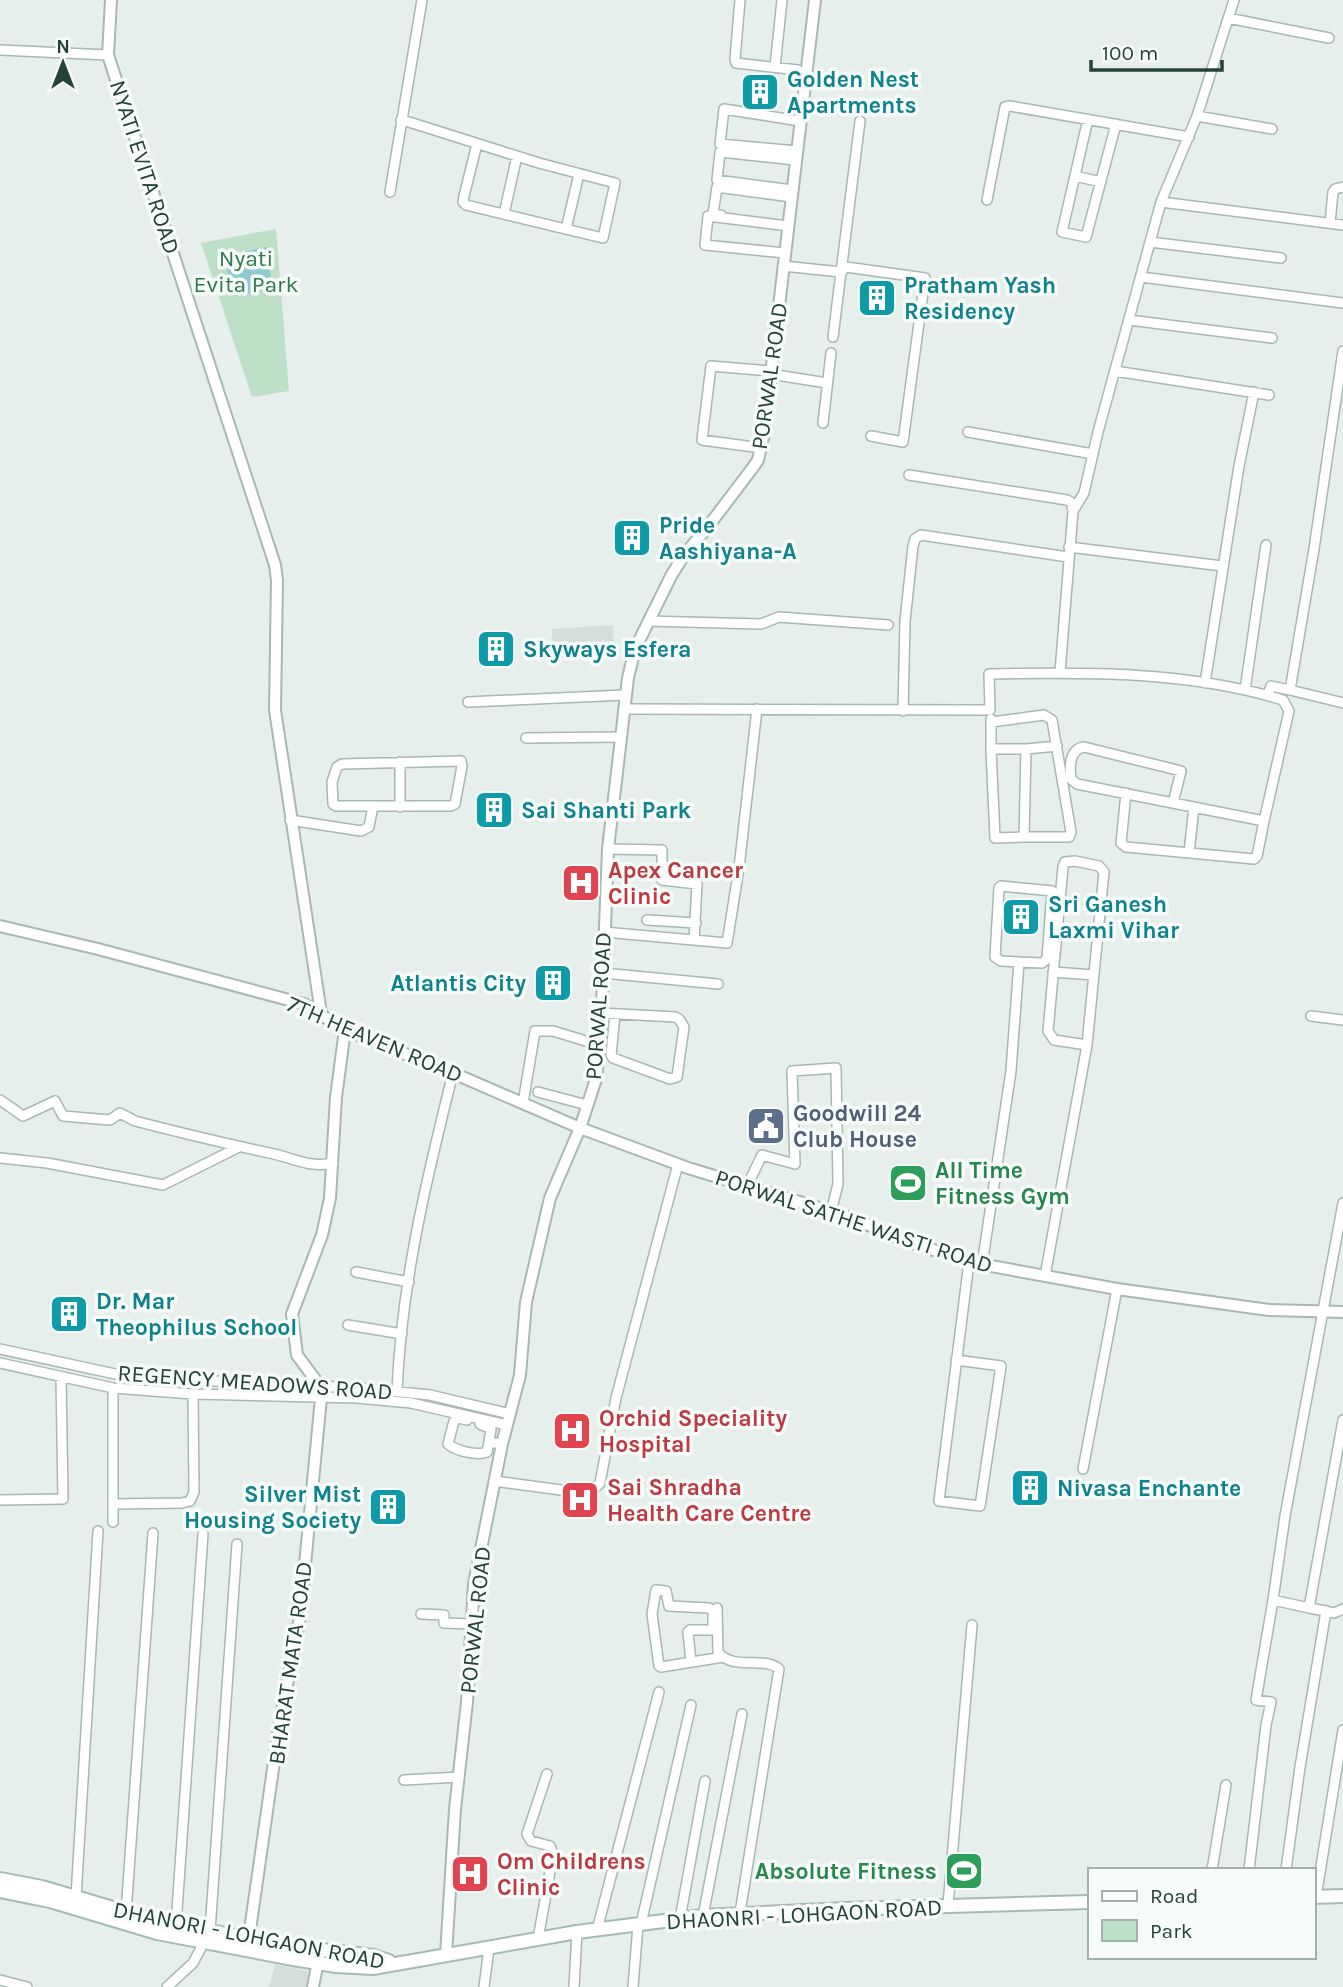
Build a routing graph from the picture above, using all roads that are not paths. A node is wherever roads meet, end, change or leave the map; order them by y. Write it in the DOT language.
graph roads {
  1 [pos="111,0"];
  2 [pos="422,0"];
  3 [pos="740,0"];
  4 [pos="782,0"];
  5 [pos="815,0"];
  6 [pos="1234,0"];
  7 [pos="1228,18"];
  8 [pos="1329,38"];
  9 [pos="0,50"];
  10 [pos="108,55"];
  11 [pos="775,67"];
  12 [pos="799,70"];
  13 [pos="1197,116"];
  14 [pos="1088,119"];
  15 [pos="401,120"];
  16 [pos="800,121"];
  17 [pos="860,121"];
  18 [pos="1116,124"];
  19 [pos="1272,128"];
  20 [pos="1189,137"];
  21 [pos="477,144"];
  22 [pos="517,156"];
  23 [pos="796,156"];
  24 [pos="579,174"];
  25 [pos="1075,176"];
  26 [pos="1101,182"];
  27 [pos="1343,187"];
  28 [pos="390,192"];
  29 [pos="792,193"];
  30 [pos="987,201"];
  31 [pos="1161,202"];
  32 [pos="504,214"];
  33 [pos="1330,223"];
  34 [pos="788,225"];
  35 [pos="1343,225"];
  36 [pos="566,229"];
  37 [pos="1150,242"];
  38 [pos="785,253"];
  39 [pos="1281,258"];
  40 [pos="783,266"];
  41 [pos="841,272"];
  42 [pos="1141,277"];
  43 [pos="1343,303"];
  44 [pos="1129,320"];
  45 [pos="833,337"];
  46 [pos="1272,338"];
  47 [pos="1343,351"];
  48 [pos="831,353"];
  49 [pos="1115,371"];
  50 [pos="770,372"];
  51 [pos="827,383"];
  52 [pos="1254,392"];
  53 [pos="1269,395"];
  54 [pos="823,423"];
  55 [pos="968,432"];
  56 [pos="871,436"];
  57 [pos="761,448"];
  58 [pos="1093,454"];
  59 [pos="909,475"];
  60 [pos="1073,511"];
  61 [pos="1266,545"];
  62 [pos="1069,552"];
  63 [pos="1223,565"];
  64 [pos="649,621"];
  65 [pos="888,625"];
  66 [pos="1060,672"];
  67 [pos="1205,683"];
  68 [pos="1245,690"];
  69 [pos="1290,690"];
  70 [pos="625,695"];
  71 [pos="1268,695"];
  72 [pos="468,702"];
  73 [pos="1343,704"];
  74 [pos="624,709"];
  75 [pos="757,709"];
  76 [pos="990,710"];
  77 [pos="903,711"];
  78 [pos="992,722"];
  79 [pos="621,737"];
  80 [pos="526,738"];
  81 [pos="1057,746"];
  82 [pos="991,749"];
  83 [pos="1026,749"];
  84 [pos="400,762"];
  85 [pos="1126,793"];
  86 [pos="1172,803"];
  87 [pos="373,806"];
  88 [pos="400,807"];
  89 [pos="1194,807"];
  90 [pos="290,820"];
  91 [pos="1264,821"];
  92 [pos="1024,837"];
  93 [pos="608,849"];
  94 [pos="1189,853"];
  95 [pos="647,920"];
  96 [pos="696,923"];
  97 [pos="0,926"];
  98 [pos="604,932"];
  99 [pos="695,940"];
  100 [pos="1019,962"];
  101 [pos="1053,972"];
  102 [pos="603,973"];
  103 [pos="1094,975"];
  104 [pos="718,984"];
  105 [pos="321,1013"];
  106 [pos="601,1013"];
  107 [pos="615,1014"];
  108 [pos="1311,1016"];
  109 [pos="1343,1020"];
  110 [pos="345,1030"];
  111 [pos="599,1045"];
  112 [pos="1087,1045"];
  113 [pos="453,1073"];
  114 [pos="538,1092"];
  115 [pos="0,1100"];
  116 [pos="523,1103"];
  117 [pos="587,1105"];
  118 [pos="580,1128"];
  119 [pos="239,1147"];
  120 [pos="0,1158"];
  121 [pos="333,1163"];
  122 [pos="678,1164"];
  123 [pos="747,1186"];
  124 [pos="1343,1203"];
  125 [pos="831,1212"];
  126 [pos="969,1262"];
  127 [pos="982,1265"];
  128 [pos="356,1272"];
  129 [pos="1045,1276"];
  130 [pos="409,1282"];
  131 [pos="1117,1289"];
  132 [pos="1323,1312"];
  133 [pos="1343,1312"];
  134 [pos="348,1325"];
  135 [pos="402,1334"];
  136 [pos="0,1349"];
  137 [pos="957,1360"];
  138 [pos="0,1363"];
  139 [pos="61,1377"];
  140 [pos="113,1388"];
  141 [pos="321,1392"];
  142 [pos="397,1392"];
  143 [pos="193,1394"];
  144 [pos="509,1419"];
  145 [pos="1343,1420"];
  146 [pos="489,1441"];
  147 [pos="502,1444"];
  148 [pos="1083,1469"];
  149 [pos="494,1481"];
  150 [pos="0,1500"];
  151 [pos="113,1504"];
  152 [pos="113,1522"];
  153 [pos="99,1531"];
  154 [pos="153,1532"];
  155 [pos="203,1534"];
  156 [pos="237,1544"];
  157 [pos="1273,1600"];
  158 [pos="717,1608"];
  159 [pos="1309,1608"];
  160 [pos="1343,1609"];
  161 [pos="1326,1611"];
  162 [pos="421,1614"];
  163 [pos="471,1623"];
  164 [pos="972,1625"];
  165 [pos="723,1657"];
  166 [pos="691,1662"];
  167 [pos="659,1692"];
  168 [pos="691,1705"];
  169 [pos="742,1713"];
  170 [pos="1343,1730"];
  171 [pos="547,1774"];
  172 [pos="459,1777"];
  173 [pos="404,1780"];
  174 [pos="705,1781"];
  175 [pos="1226,1785"];
  176 [pos="1212,1868"];
  177 [pos="1249,1868"];
  178 [pos="1286,1868"];
  179 [pos="0,1880"];
  180 [pos="0,1891"];
  181 [pos="1343,1896"];
  182 [pos="76,1897"];
  183 [pos="1315,1897"];
  184 [pos="1088,1902"];
  185 [pos="948,1905"];
  186 [pos="126,1913"];
  187 [pos="740,1913"];
  188 [pos="703,1916"];
  189 [pos="680,1919"];
  190 [pos="640,1924"];
  191 [pos="176,1925"];
  192 [pos="597,1930"];
  193 [pos="577,1933"];
  194 [pos="208,1937"];
  195 [pos="538,1939"];
  196 [pos="248,1944"];
  197 [pos="489,1948"];
  198 [pos="446,1955"];
  199 [pos="319,1957"];
  200 [pos="392,1962"];
  201 [pos="0,1980"];
  202 [pos="27,1987"];
  203 [pos="166,1987"];
  204 [pos="313,1987"];
  205 [pos="484,1987"];
  206 [pos="574,1987"];
  207 [pos="633,1987"];
  1 -- 10 [label="street"];
  2 -- 15 [label="street"];
  3 -- 11 [label="street"];
  4 -- 11 [label="street"];
  5 -- 16 [label="street, PORWAL ROAD"];
  6 -- 7 [label="street"];
  7 -- 8 [label="street"];
  7 -- 13 [label="street"];
  9 -- 10 [label="street"];
  10 -- 90 [label="street, NYATI EVITA ROAD"];
  11 -- 12 [label="street"];
  13 -- 19 [label="street"];
  13 -- 20 [label="street"];
  14 -- 18 [label="street"];
  14 -- 25 [label="street"];
  14 -- 30 [label="street"];
  15 -- 21 [label="street"];
  15 -- 28 [label="street"];
  16 -- 23 [label="street, PORWAL ROAD"];
  16 -- 23 [label="street"];
  17 -- 41 [label="street"];
  18 -- 20 [label="street"];
  18 -- 26 [label="street"];
  20 -- 31 [label="street"];
  21 -- 22 [label="street"];
  21 -- 32 [label="street"];
  22 -- 24 [label="street"];
  22 -- 32 [label="street"];
  23 -- 29 [label="street, PORWAL ROAD"];
  23 -- 29 [label="street"];
  24 -- 36 [label="street"];
  24 -- 36 [label="street"];
  25 -- 26 [label="street"];
  25 -- 26 [label="street"];
  27 -- 33 [label="street"];
  29 -- 34 [label="street, PORWAL ROAD"];
  29 -- 34 [label="street"];
  31 -- 33 [label="street"];
  31 -- 37 [label="street"];
  32 -- 36 [label="street"];
  33 -- 35 [label="street"];
  34 -- 38 [label="street, PORWAL ROAD"];
  34 -- 38 [label="street"];
  37 -- 39 [label="street"];
  37 -- 42 [label="street"];
  38 -- 40 [label="street, PORWAL ROAD"];
  40 -- 41 [label="street"];
  40 -- 50 [label="street, PORWAL ROAD"];
  41 -- 45 [label="street"];
  41 -- 56 [label="street"];
  42 -- 43 [label="street"];
  42 -- 44 [label="street"];
  44 -- 46 [label="street"];
  44 -- 49 [label="street"];
  47 -- 69 [label="street"];
  48 -- 51 [label="street"];
  49 -- 52 [label="street"];
  49 -- 58 [label="street"];
  50 -- 51 [label="street"];
  50 -- 57 [label="street, PORWAL ROAD"];
  50 -- 57 [label="street"];
  51 -- 54 [label="street"];
  52 -- 53 [label="street"];
  52 -- 63 [label="street"];
  55 -- 58 [label="street"];
  57 -- 64 [label="street, PORWAL ROAD"];
  58 -- 60 [label="street"];
  59 -- 60 [label="street"];
  60 -- 62 [label="street"];
  61 -- 68 [label="street"];
  62 -- 63 [label="street"];
  62 -- 66 [label="street"];
  62 -- 77 [label="street"];
  63 -- 67 [label="street"];
  64 -- 65 [label="street"];
  64 -- 70 [label="street, PORWAL ROAD"];
  66 -- 67 [label="street"];
  66 -- 76 [label="street"];
  67 -- 68 [label="street"];
  68 -- 71 [label="street"];
  69 -- 71 [label="street"];
  69 -- 73 [label="street"];
  70 -- 72 [label="street"];
  70 -- 74 [label="street, PORWAL ROAD"];
  71 -- 91 [label="street"];
  74 -- 75 [label="street"];
  74 -- 79 [label="street, PORWAL ROAD"];
  75 -- 77 [label="street"];
  75 -- 99 [label="street"];
  76 -- 77 [label="street"];
  76 -- 78 [label="street"];
  78 -- 81 [label="street"];
  78 -- 82 [label="street"];
  79 -- 80 [label="street"];
  79 -- 93 [label="street, PORWAL ROAD"];
  81 -- 83 [label="street"];
  81 -- 92 [label="street"];
  82 -- 83 [label="street"];
  82 -- 92 [label="street"];
  83 -- 92 [label="street"];
  84 -- 87 [label="street"];
  84 -- 88 [label="street"];
  84 -- 88 [label="street"];
  85 -- 86 [label="street"];
  85 -- 86 [label="street"];
  85 -- 94 [label="street"];
  86 -- 89 [label="street"];
  87 -- 88 [label="street"];
  87 -- 90 [label="street"];
  89 -- 91 [label="street"];
  89 -- 94 [label="street"];
  90 -- 105 [label="street, NYATI EVITA ROAD"];
  91 -- 94 [label="street"];
  93 -- 96 [label="street"];
  93 -- 98 [label="street, PORWAL ROAD"];
  95 -- 96 [label="street"];
  96 -- 99 [label="street"];
  97 -- 105 [label="street, 7TH HEAVEN ROAD"];
  98 -- 99 [label="street"];
  98 -- 102 [label="street, PORWAL ROAD"];
  100 -- 100 [label="street"];
  100 -- 127 [label="street"];
  101 -- 103 [label="street"];
  101 -- 103 [label="street"];
  101 -- 112 [label="street"];
  102 -- 104 [label="street"];
  102 -- 106 [label="street, PORWAL ROAD"];
  103 -- 112 [label="street"];
  105 -- 110 [label="street, 7TH HEAVEN ROAD"];
  106 -- 107 [label="street"];
  106 -- 111 [label="street, PORWAL ROAD"];
  107 -- 107 [label="street"];
  108 -- 109 [label="street"];
  110 -- 113 [label="street, 7TH HEAVEN ROAD"];
  110 -- 121 [label="street"];
  111 -- 116 [label="street"];
  111 -- 117 [label="street, PORWAL ROAD"];
  112 -- 129 [label="street"];
  113 -- 116 [label="street, 7TH HEAVEN ROAD"];
  113 -- 130 [label="street"];
  114 -- 117 [label="street"];
  115 -- 119 [label="street"];
  116 -- 118 [label="street, 7TH HEAVEN ROAD"];
  117 -- 118 [label="street, PORWAL ROAD"];
  118 -- 122 [label="street, PORWAL SATHE WASTI ROAD"];
  118 -- 144 [label="street, PORWAL ROAD"];
  119 -- 120 [label="street"];
  119 -- 121 [label="street"];
  121 -- 141 [label="street"];
  122 -- 123 [label="street, PORWAL SATHE WASTI ROAD"];
  122 -- 149 [label="street"];
  123 -- 125 [label="street, PORWAL SATHE WASTI ROAD"];
  123 -- 125 [label="street"];
  124 -- 132 [label="street"];
  125 -- 126 [label="street, PORWAL SATHE WASTI ROAD"];
  126 -- 127 [label="street, PORWAL SATHE WASTI ROAD"];
  126 -- 137 [label="street"];
  127 -- 129 [label="street, PORWAL SATHE WASTI ROAD"];
  128 -- 130 [label="street"];
  129 -- 131 [label="street, PORWAL SATHE WASTI ROAD"];
  130 -- 135 [label="street"];
  131 -- 132 [label="street, PORWAL SATHE WASTI ROAD"];
  131 -- 148 [label="street"];
  132 -- 133 [label="street, PORWAL SATHE WASTI ROAD"];
  132 -- 157 [label="street"];
  134 -- 135 [label="street"];
  135 -- 142 [label="street"];
  136 -- 141 [label="street, REGENCY MEADOWS ROAD"];
  137 -- 137 [label="street"];
  138 -- 139 [label="street"];
  139 -- 140 [label="street"];
  139 -- 150 [label="street"];
  140 -- 143 [label="street"];
  140 -- 151 [label="street"];
  141 -- 142 [label="street, REGENCY MEADOWS ROAD"];
  141 -- 143 [label="street"];
  141 -- 144 [label="street"];
  141 -- 196 [label="street, BHARAT MATA ROAD"];
  142 -- 144 [label="street, REGENCY MEADOWS ROAD"];
  143 -- 151 [label="street"];
  144 -- 147 [label="street, PORWAL ROAD"];
  145 -- 159 [label="street"];
  146 -- 146 [label="street"];
  146 -- 147 [label="street"];
  147 -- 149 [label="street, PORWAL ROAD"];
  149 -- 163 [label="street, PORWAL ROAD"];
  151 -- 152 [label="street"];
  153 -- 182 [label="street"];
  154 -- 186 [label="street"];
  155 -- 191 [label="street"];
  156 -- 194 [label="street"];
  157 -- 159 [label="street"];
  157 -- 177 [label="street"];
  158 -- 165 [label="street"];
  159 -- 161 [label="street"];
  160 -- 161 [label="street"];
  161 -- 178 [label="street"];
  162 -- 163 [label="street"];
  163 -- 172 [label="street, PORWAL ROAD"];
  164 -- 185 [label="street"];
  165 -- 166 [label="street"];
  165 -- 187 [label="street"];
  166 -- 166 [label="street"];
  167 -- 192 [label="street"];
  168 -- 190 [label="street"];
  169 -- 188 [label="street"];
  170 -- 183 [label="street"];
  171 -- 195 [label="street"];
  172 -- 173 [label="street"];
  172 -- 198 [label="street, PORWAL ROAD"];
  174 -- 189 [label="street"];
  175 -- 176 [label="street"];
  179 -- 182 [label="main road, DHANORI - LOHGAON ROAD"];
  180 -- 194 [label="main road, DHANORI - LOHGAON ROAD"];
  181 -- 183 [label="main road"];
  182 -- 186 [label="main road, DHANORI - LOHGAON ROAD"];
  184 -- 185 [label="main road, DHAONRI - LOHGAON ROAD"];
  185 -- 187 [label="main road, DHAONRI - LOHGAON ROAD"];
  186 -- 191 [label="main road, DHANORI - LOHGAON ROAD"];
  187 -- 188 [label="main road, DHAONRI - LOHGAON ROAD"];
  188 -- 189 [label="main road, DHAONRI - LOHGAON ROAD"];
  189 -- 190 [label="main road, DHAONRI - LOHGAON ROAD"];
  190 -- 192 [label="main road, DHAONRI - LOHGAON ROAD"];
  190 -- 207 [label="street"];
  191 -- 194 [label="main road, DHANORI - LOHGAON ROAD"];
  192 -- 193 [label="main road, DHAONRI - LOHGAON ROAD"];
  193 -- 195 [label="main road, DHAONRI - LOHGAON ROAD"];
  193 -- 206 [label="street"];
  194 -- 196 [label="main road, DHANORI - LOHGAON ROAD"];
  194 -- 203 [label="street"];
  195 -- 197 [label="main road, DHAONRI - LOHGAON ROAD"];
  196 -- 199 [label="main road, DHANORI - LOHGAON ROAD"];
  197 -- 198 [label="main road, DHAONRI - LOHGAON ROAD"];
  197 -- 205 [label="street"];
  198 -- 200 [label="main road, DHAONRI - LOHGAON ROAD"];
  199 -- 200 [label="main road, DHANORI - LOHGAON ROAD"];
  199 -- 204 [label="street"];
  201 -- 202 [label="street"];
}
